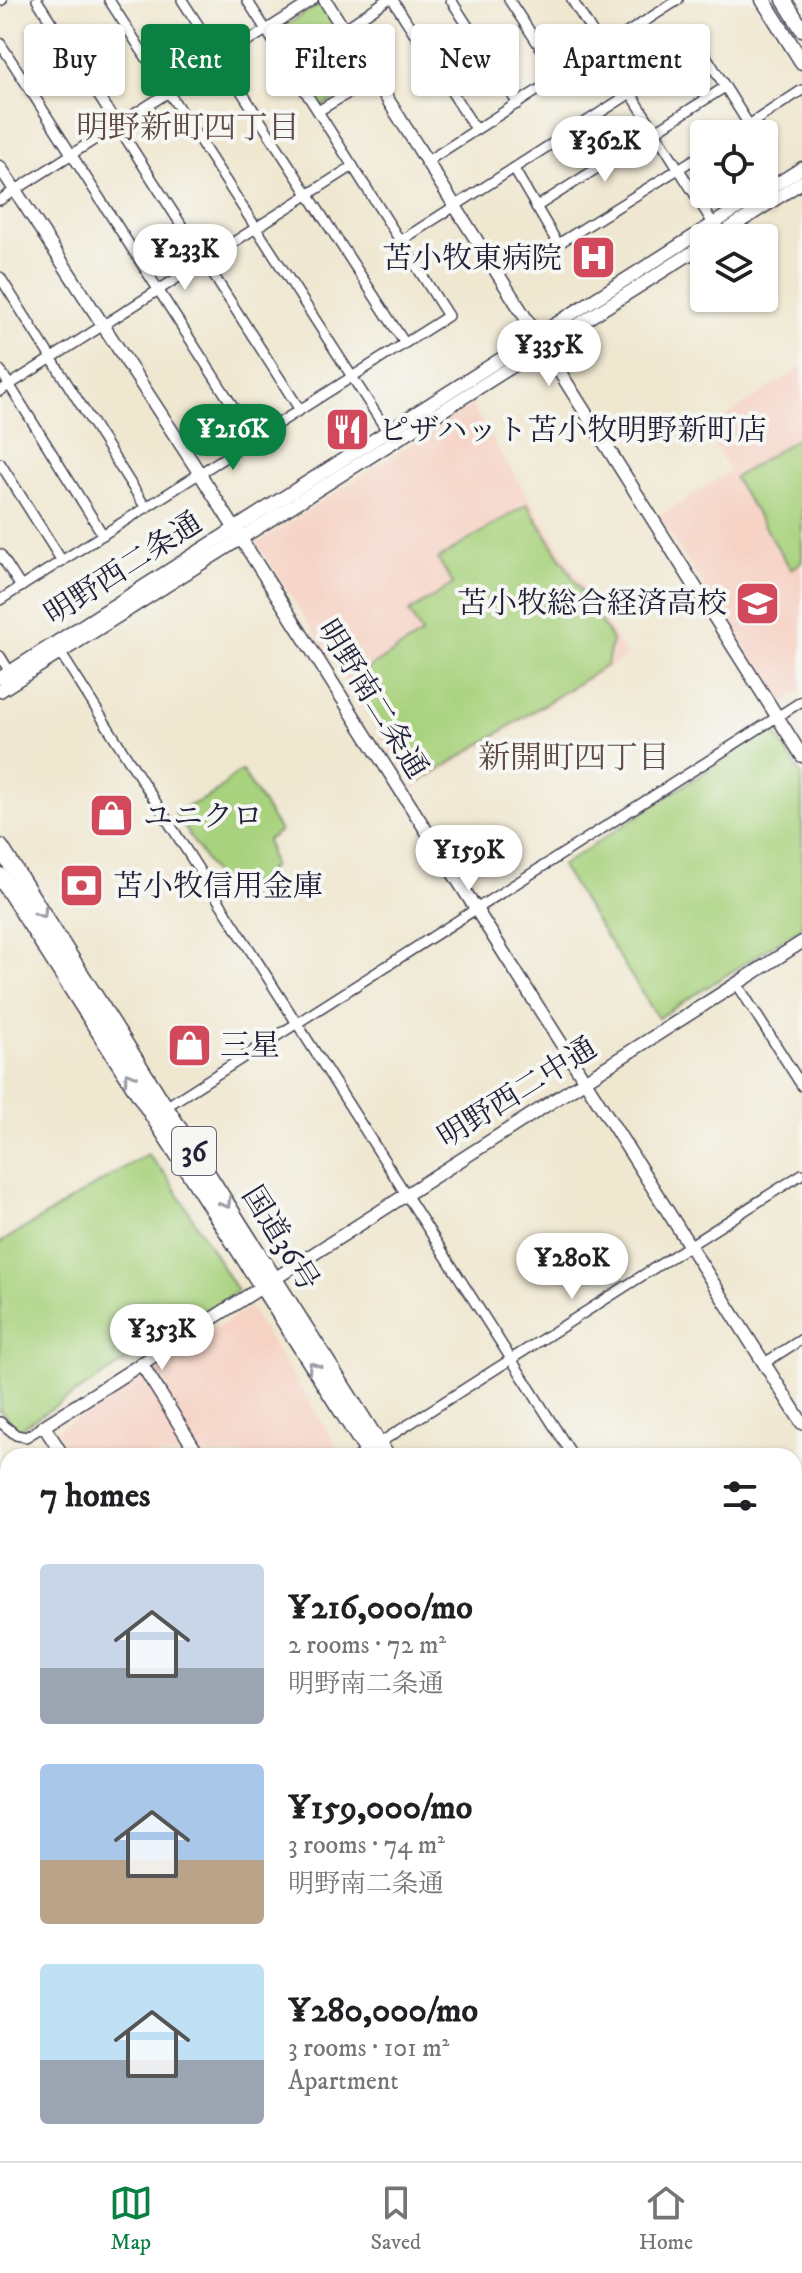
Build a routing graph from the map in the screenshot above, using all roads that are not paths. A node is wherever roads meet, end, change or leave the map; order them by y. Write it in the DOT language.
graph roads {
  1 [pos="37,0"];
  2 [pos="109,0"];
  3 [pos="182,0"];
  4 [pos="247,0"];
  5 [pos="313,0"];
  6 [pos="325,0"];
  7 [pos="387,0"];
  8 [pos="393,0"];
  9 [pos="451,0"];
  10 [pos="509,0"];
  11 [pos="572,0"];
  12 [pos="678,0"];
  13 [pos="763,0"];
  14 [pos="784,0"];
  15 [pos="197,24"];
  16 [pos="276,24"];
  17 [pos="341,24"];
  18 [pos="351,24"];
  19 [pos="588,24"];
  20 [pos="640,24"];
  21 [pos="266,28"];
  22 [pos="802,29"];
  23 [pos="535,39"];
  24 [pos="0,43"];
  25 [pos="141,50"];
  26 [pos="802,62"];
  27 [pos="710,63"];
  28 [pos="725,87"];
  29 [pos="802,90"];
  30 [pos="535,93"];
  31 [pos="164,96"];
  32 [pos="171,96"];
  33 [pos="243,96"];
  34 [pos="309,96"];
  35 [pos="343,96"];
  36 [pos="385,96"];
  37 [pos="626,96"];
  38 [pos="634,96"];
  39 [pos="518,104"];
  40 [pos="318,111"];
  41 [pos="746,120"];
  42 [pos="757,120"];
  43 [pos="119,124"];
  44 [pos="476,130"];
  45 [pos="656,132"];
  46 [pos="72,153"];
  47 [pos="426,162"];
  48 [pos="690,162"];
  49 [pos="353,166"];
  50 [pos="0,167"];
  51 [pos="802,168"];
  52 [pos="514,169"];
  53 [pos="679,169"];
  54 [pos="802,182"];
  55 [pos="778,183"];
  56 [pos="15,191"];
  57 [pos="307,196"];
  58 [pos="0,200"];
  59 [pos="455,207"];
  60 [pos="536,207"];
  61 [pos="744,208"];
  62 [pos="711,224"];
  63 [pos="725,224"];
  64 [pos="730,224"];
  65 [pos="256,227"];
  66 [pos="402,240"];
  67 [pos="690,248"];
  68 [pos="690,253"];
  69 [pos="204,261"];
  70 [pos="0,277"];
  71 [pos="158,290"];
  72 [pos="103,325"];
  73 [pos="540,341"];
  74 [pos="404,342"];
  75 [pos="51,359"];
  76 [pos="0,370"];
  77 [pos="352,377"];
  78 [pos="10,385"];
  79 [pos="0,391"];
  80 [pos="300,410"];
  81 [pos="390,436"];
  82 [pos="254,439"];
  83 [pos="0,463"];
  84 [pos="200,474"];
  85 [pos="146,508"];
  86 [pos="237,533"];
  87 [pos="103,535"];
  88 [pos="0,554"];
  89 [pos="62,561"];
  90 [pos="21,587"];
  91 [pos="0,600"];
  92 [pos="57,648"];
  93 [pos="0,656"];
  94 [pos="8,677"];
  95 [pos="0,691"];
  96 [pos="802,701"];
  97 [pos="777,717"];
  98 [pos="802,756"];
  99 [pos="0,847"];
  100 [pos="0,876"];
  101 [pos="475,909"];
  102 [pos="802,942"];
  103 [pos="737,984"];
  104 [pos="296,1022"];
  105 [pos="585,1080"];
  106 [pos="802,1086"];
  107 [pos="159,1110"];
  108 [pos="802,1174"];
  109 [pos="406,1193"];
  110 [pos="689,1246"];
  111 [pos="268,1283"];
  112 [pos="802,1339"];
  113 [pos="512,1359"];
  114 [pos="141,1363"];
  115 [pos="763,1364"];
  116 [pos="0,1422"];
  117 [pos="802,1423"];
  118 [pos="44,1426"];
  119 [pos="58,1448"];
  120 [pos="194,1448"];
  121 [pos="370,1448"];
  122 [pos="380,1448"];
  123 [pos="568,1448"];
  1 -- 43 [label="street"];
  2 -- 25 [label="street"];
  3 -- 15 [label="street"];
  4 -- 21 [label="street"];
  5 -- 16 [label="street"];
  6 -- 17 [label="street"];
  7 -- 18 [label="street"];
  8 -- 44 [label="street"];
  9 -- 39 [label="street"];
  10 -- 23 [label="street"];
  11 -- 19 [label="street"];
  12 -- 20 [label="street"];
  13 -- 26 [label="main road"];
  14 -- 22 [label="main road"];
  24 -- 46 [label="street"];
  27 -- 28 [label="street"];
  28 -- 41 [label="street"];
  28 -- 45 [label="street"];
  29 -- 42 [label="street"];
  30 -- 39 [label="street"];
  31 -- 43 [label="street"];
  32 -- 65 [label="street"];
  33 -- 57 [label="street"];
  34 -- 40 [label="street"];
  35 -- 40 [label="street"];
  36 -- 47 [label="street"];
  37 -- 52 [label="street"];
  38 -- 45 [label="street"];
  39 -- 44 [label="street"];
  40 -- 49 [label="street"];
  43 -- 46 [label="street"];
  43 -- 69 [label="street"];
  44 -- 47 [label="street"];
  45 -- 53 [label="street"];
  45 -- 60 [label="street"];
  46 -- 56 [label="street"];
  46 -- 71 [label="street"];
  47 -- 59 [label="street"];
  48 -- 53 [label="street"];
  49 -- 57 [label="street"];
  49 -- 66 [label="street"];
  50 -- 56 [label="street, 明野南二条通"];
  51 -- 55 [label="street, 明野西二条通"];
  52 -- 59 [label="street"];
  52 -- 60 [label="street"];
  53 -- 60 [label="street"];
  53 -- 62 [label="street"];
  54 -- 64 [label="street, 明野西二条通"];
  56 -- 58 [label="street"];
  56 -- 72 [label="street, 明野南二条通"];
  57 -- 65 [label="street"];
  57 -- 74 [label="street"];
  59 -- 66 [label="street"];
  59 -- 73 [label="street"];
  61 -- 63 [label="street, 明野西二条通"];
  65 -- 69 [label="street"];
  65 -- 77 [label="street"];
  66 -- 74 [label="street"];
  67 -- 73 [label="street, 明野西二条通"];
  68 -- 73 [label="street, 明野西二条通"];
  69 -- 71 [label="street"];
  69 -- 80 [label="street"];
  70 -- 75 [label="street"];
  71 -- 72 [label="street"];
  71 -- 82 [label="street"];
  72 -- 75 [label="street"];
  72 -- 84 [label="street, 明野南二条通"];
  73 -- 81 [label="street, 明野西二条通"];
  73 -- 97 [label="street"];
  74 -- 77 [label="street"];
  75 -- 78 [label="street"];
  75 -- 85 [label="street"];
  76 -- 78 [label="street"];
  77 -- 80 [label="street"];
  77 -- 81 [label="street"];
  78 -- 79 [label="street"];
  78 -- 87 [label="street"];
  80 -- 82 [label="street"];
  81 -- 86 [label="street, 明野西二条通"];
  82 -- 84 [label="street"];
  83 -- 89 [label="street"];
  84 -- 85 [label="street"];
  84 -- 86 [label="street, 明野南二条通"];
  85 -- 87 [label="street"];
  86 -- 92 [label="street, 明野西二条通"];
  86 -- 101 [label="street, 明野南二条通"];
  87 -- 89 [label="street"];
  88 -- 90 [label="street"];
  89 -- 90 [label="street"];
  90 -- 91 [label="street"];
  92 -- 94 [label="street, 明野西二条通"];
  92 -- 104 [label="street"];
  93 -- 94 [label="street"];
  94 -- 95 [label="street, 明野西二条通"];
  96 -- 97 [label="street"];
  97 -- 98 [label="street"];
  97 -- 101 [label="street"];
  99 -- 107 [label="highway, 国道36号 / 36, one-way"];
  107 -- 100 [label="highway, 国道36号 / 36, one-way"];
  101 -- 104 [label="street"];
  101 -- 105 [label="street, 明野南二条通"];
  102 -- 103 [label="street, 明野西二中通"];
  103 -- 105 [label="street, 明野西二中通"];
  103 -- 106 [label="street"];
  104 -- 107 [label="street"];
  104 -- 109 [label="street"];
  105 -- 109 [label="street, 明野西二中通"];
  105 -- 110 [label="street, 明野南二条通"];
  107 -- 111 [label="highway, 国道36号 / 36"];
  108 -- 110 [label="street"];
  109 -- 111 [label="street, 明野西二中通"];
  109 -- 113 [label="street"];
  110 -- 113 [label="street"];
  110 -- 115 [label="street, 明野南二条通"];
  111 -- 114 [label="street, 明野西二中通"];
  111 -- 121 [label="highway, 国道36号 / 36"];
  112 -- 115 [label="street"];
  113 -- 122 [label="street"];
  113 -- 123 [label="street"];
  114 -- 118 [label="street, 明野西二中通"];
  114 -- 120 [label="street"];
  115 -- 117 [label="street, 明野南二条通"];
  116 -- 118 [label="street"];
  118 -- 119 [label="street"];
}
